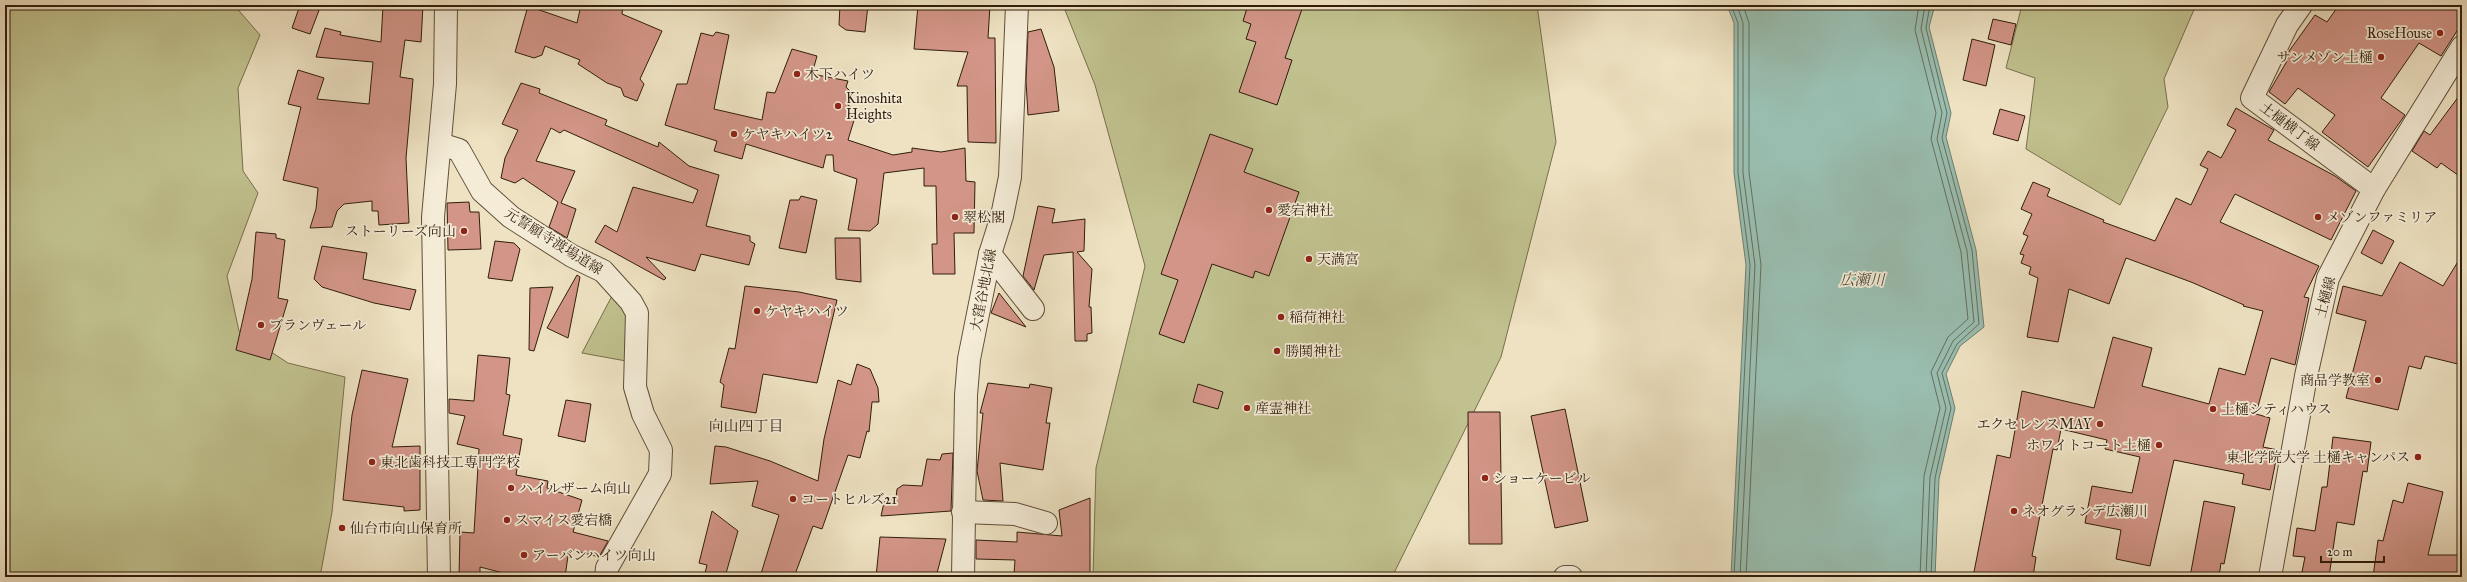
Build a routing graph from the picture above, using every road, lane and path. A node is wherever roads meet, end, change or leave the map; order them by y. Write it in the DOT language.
graph roads {
  1 [pos="446,5"];
  2 [pos="1017,5"];
  3 [pos="2301,5"];
  4 [pos="2462,47"];
  5 [pos="440,144"];
  6 [pos="2374,189"];
  7 [pos="990,254"];
  8 [pos="1033,309"];
  9 [pos="963,512"];
  10 [pos="1046,523"];
  11 [pos="439,577"];
  12 [pos="606,577"];
  13 [pos="963,577"];
  14 [pos="1564,577"];
  15 [pos="1571,577"];
  16 [pos="2270,577"];
  1 -- 5 [label="street"];
  2 -- 7 [label="street, 大窪谷地北線"];
  3 -- 6 [label="street, 土樋横丁線"];
  4 -- 6 [label="street, 土樋線"];
  5 -- 11 [label="street"];
  5 -- 12 [label="street, 元誓願寺渡場道線"];
  6 -- 16 [label="street, 土樋線"];
  7 -- 8 [label="street"];
  7 -- 9 [label="street, 大窪谷地北線"];
  9 -- 10 [label="street"];
  9 -- 13 [label="street, 大窪谷地北線"];
  14 -- 15 [label="street"];
}
